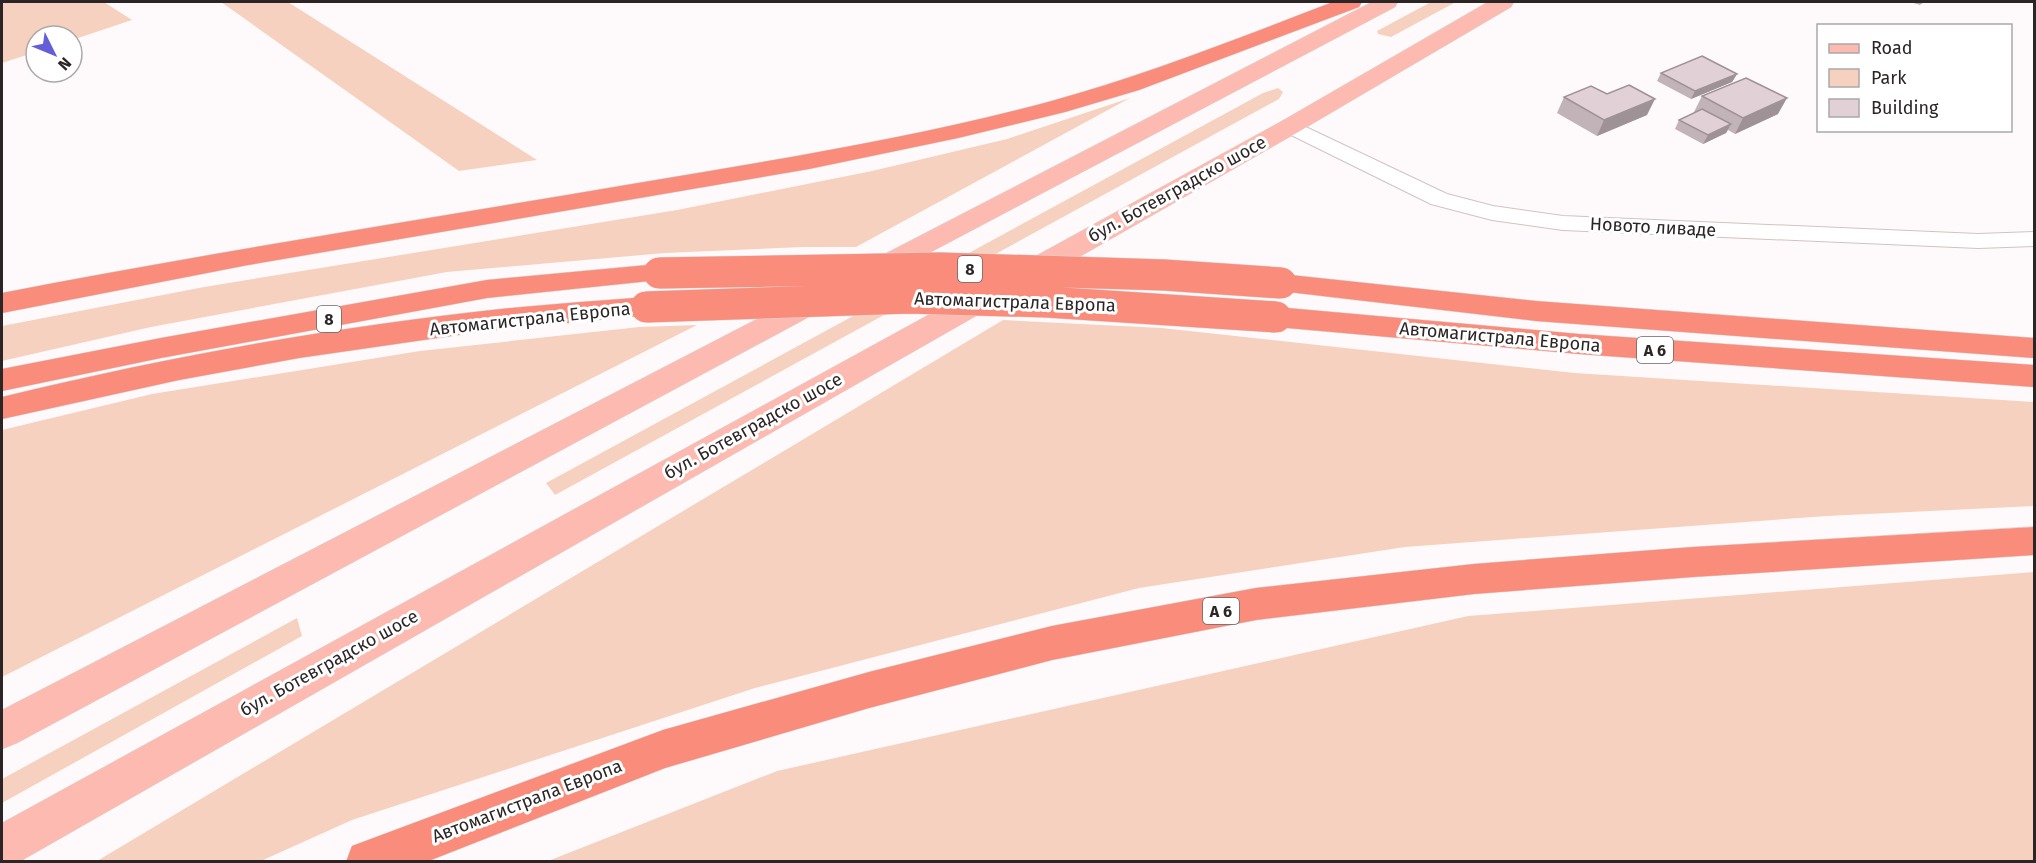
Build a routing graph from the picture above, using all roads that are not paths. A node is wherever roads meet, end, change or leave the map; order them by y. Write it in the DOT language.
graph roads {
  1 [pos="1351,2"];
  2 [pos="1387,2"];
  3 [pos="1503,2"];
  4 [pos="1291,126"];
  5 [pos="2034,239"];
  6 [pos="2,303"];
  7 [pos="2034,348"];
  8 [pos="2034,376"];
  9 [pos="2,380"];
  10 [pos="2,408"];
  11 [pos="2034,541"];
  12 [pos="2,730"];
  13 [pos="2,847"];
  14 [pos="368,861"];
  1 -- 6 [label="highway"];
  2 -- 12 [label="main road"];
  3 -- 4 [label="main road, бул. Ботевградско шосе"];
  4 -- 5 [label="lane, Новото ливаде"];
  4 -- 13 [label="main road, бул. Ботевградско шосе"];
  7 -- 9 [label="highway, 8, bridge"];
  8 -- 10 [label="highway, Автомагистрала Европа / A 6, bridge"];
  11 -- 14 [label="highway, Автомагистрала Европа / A 6"];
}
